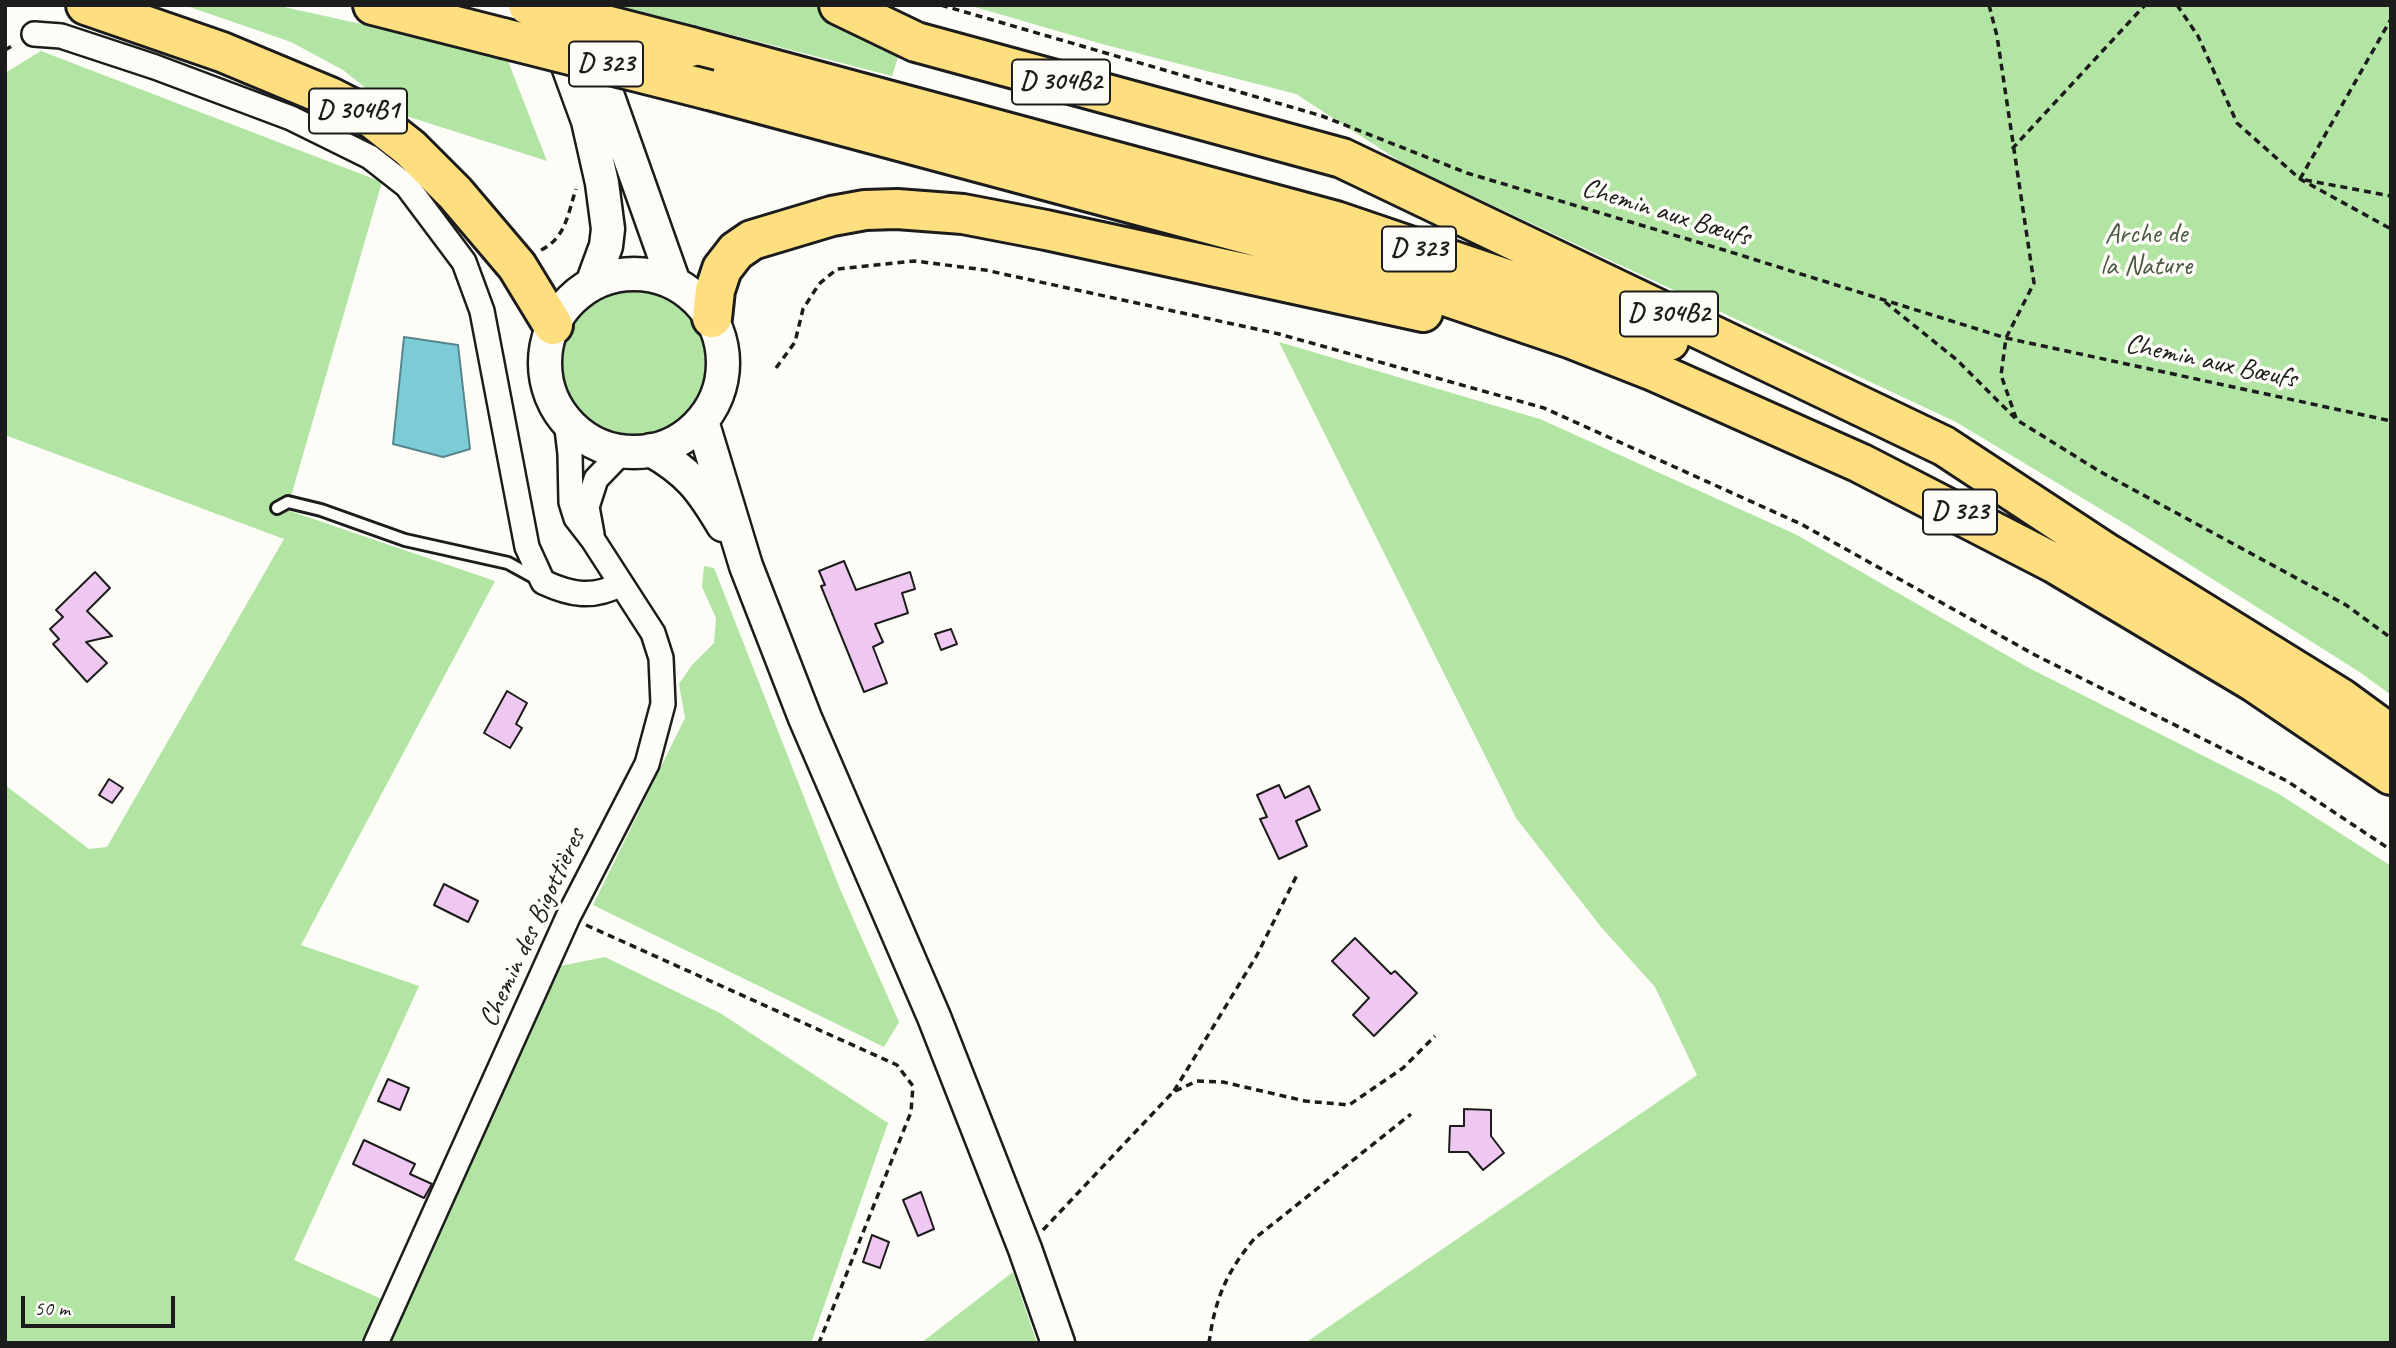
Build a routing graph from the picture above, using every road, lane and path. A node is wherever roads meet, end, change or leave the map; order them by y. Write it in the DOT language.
graph roads {
  1 [pos="86,5"];
  2 [pos="373,5"];
  3 [pos="528,5"];
  4 [pos="545,5"];
  5 [pos="575,5"];
  6 [pos="839,5"];
  7 [pos="941,5"];
  8 [pos="1989,5"];
  9 [pos="2145,5"];
  10 [pos="2176,5"];
  11 [pos="2391,19"];
  12 [pos="34,34"];
  13 [pos="2012,149"];
  14 [pos="2300,179"];
  15 [pos="576,187"];
  16 [pos="2391,196"];
  17 [pos="2391,229"];
  18 [pos="517,266"];
  19 [pos="674,283"];
  20 [pos="592,284"];
  21 [pos="1883,300"];
  22 [pos="712,318"];
  23 [pos="553,324"];
  24 [pos="2006,338"];
  25 [pos="776,368"];
  26 [pos="1651,370"];
  27 [pos="566,420"];
  28 [pos="2017,420"];
  29 [pos="702,421"];
  30 [pos="2391,421"];
  31 [pos="637,451"];
  32 [pos="277,508"];
  33 [pos="593,540"];
  34 [pos="2108,554"];
  35 [pos="746,566"];
  36 [pos="543,582"];
  37 [pos="621,584"];
  38 [pos="2391,638"];
  39 [pos="2391,734"];
  40 [pos="2391,775"];
  41 [pos="2391,849"];
  42 [pos="1297,874"];
  43 [pos="568,917"];
  44 [pos="1435,1036"];
  45 [pos="1173,1092"];
  46 [pos="1411,1114"];
  47 [pos="1025,1249"];
  48 [pos="376,1343"];
  49 [pos="819,1343"];
  50 [pos="1058,1343"];
  51 [pos="1209,1343"];
  1 -- 18 [label="highway, D 304B1"];
  2 -- 26 [label="highway, D 323, bridge"];
  3 -- 34 [label="highway, D 323, bridge"];
  4 -- 20 [label="main road"];
  5 -- 19 [label="main road"];
  6 -- 34 [label="highway, D 304B2"];
  7 -- 21 [label="path, Chemin aux Bœufs"];
  8 -- 13 [label="path"];
  9 -- 13 [label="path"];
  10 -- 14 [label="path"];
  11 -- 14 [label="path"];
  12 -- 36 [label="street"];
  13 -- 24 [label="path"];
  14 -- 16 [label="path"];
  14 -- 17 [label="path"];
  15 -- 18 [label="path"];
  18 -- 23 [label="highway, D 304B1"];
  19 -- 20 [label="main road"];
  19 -- 22 [label="main road"];
  20 -- 23 [label="main road"];
  21 -- 24 [label="path, Chemin aux Bœufs"];
  21 -- 28 [label="path"];
  22 -- 26 [label="highway"];
  22 -- 29 [label="main road"];
  23 -- 27 [label="main road"];
  24 -- 28 [label="path"];
  24 -- 30 [label="path, Chemin aux Bœufs"];
  25 -- 41 [label="path"];
  26 -- 40 [label="highway, D 323"];
  27 -- 31 [label="main road"];
  27 -- 33 [label="street, Chemin des Bigottières"];
  28 -- 38 [label="path"];
  29 -- 31 [label="main road"];
  29 -- 35 [label="main road"];
  31 -- 33 [label="street"];
  31 -- 35 [label="main road"];
  32 -- 36 [label="lane"];
  33 -- 37 [label="street, Chemin des Bigottières"];
  34 -- 39 [label="highway, D 323"];
  35 -- 47 [label="main road"];
  36 -- 37 [label="street"];
  37 -- 43 [label="street, Chemin des Bigottières"];
  42 -- 45 [label="path"];
  43 -- 48 [label="street, Chemin des Bigottières"];
  43 -- 49 [label="path"];
  44 -- 45 [label="path"];
  45 -- 47 [label="path"];
  46 -- 51 [label="path"];
  47 -- 50 [label="main road"];
}
